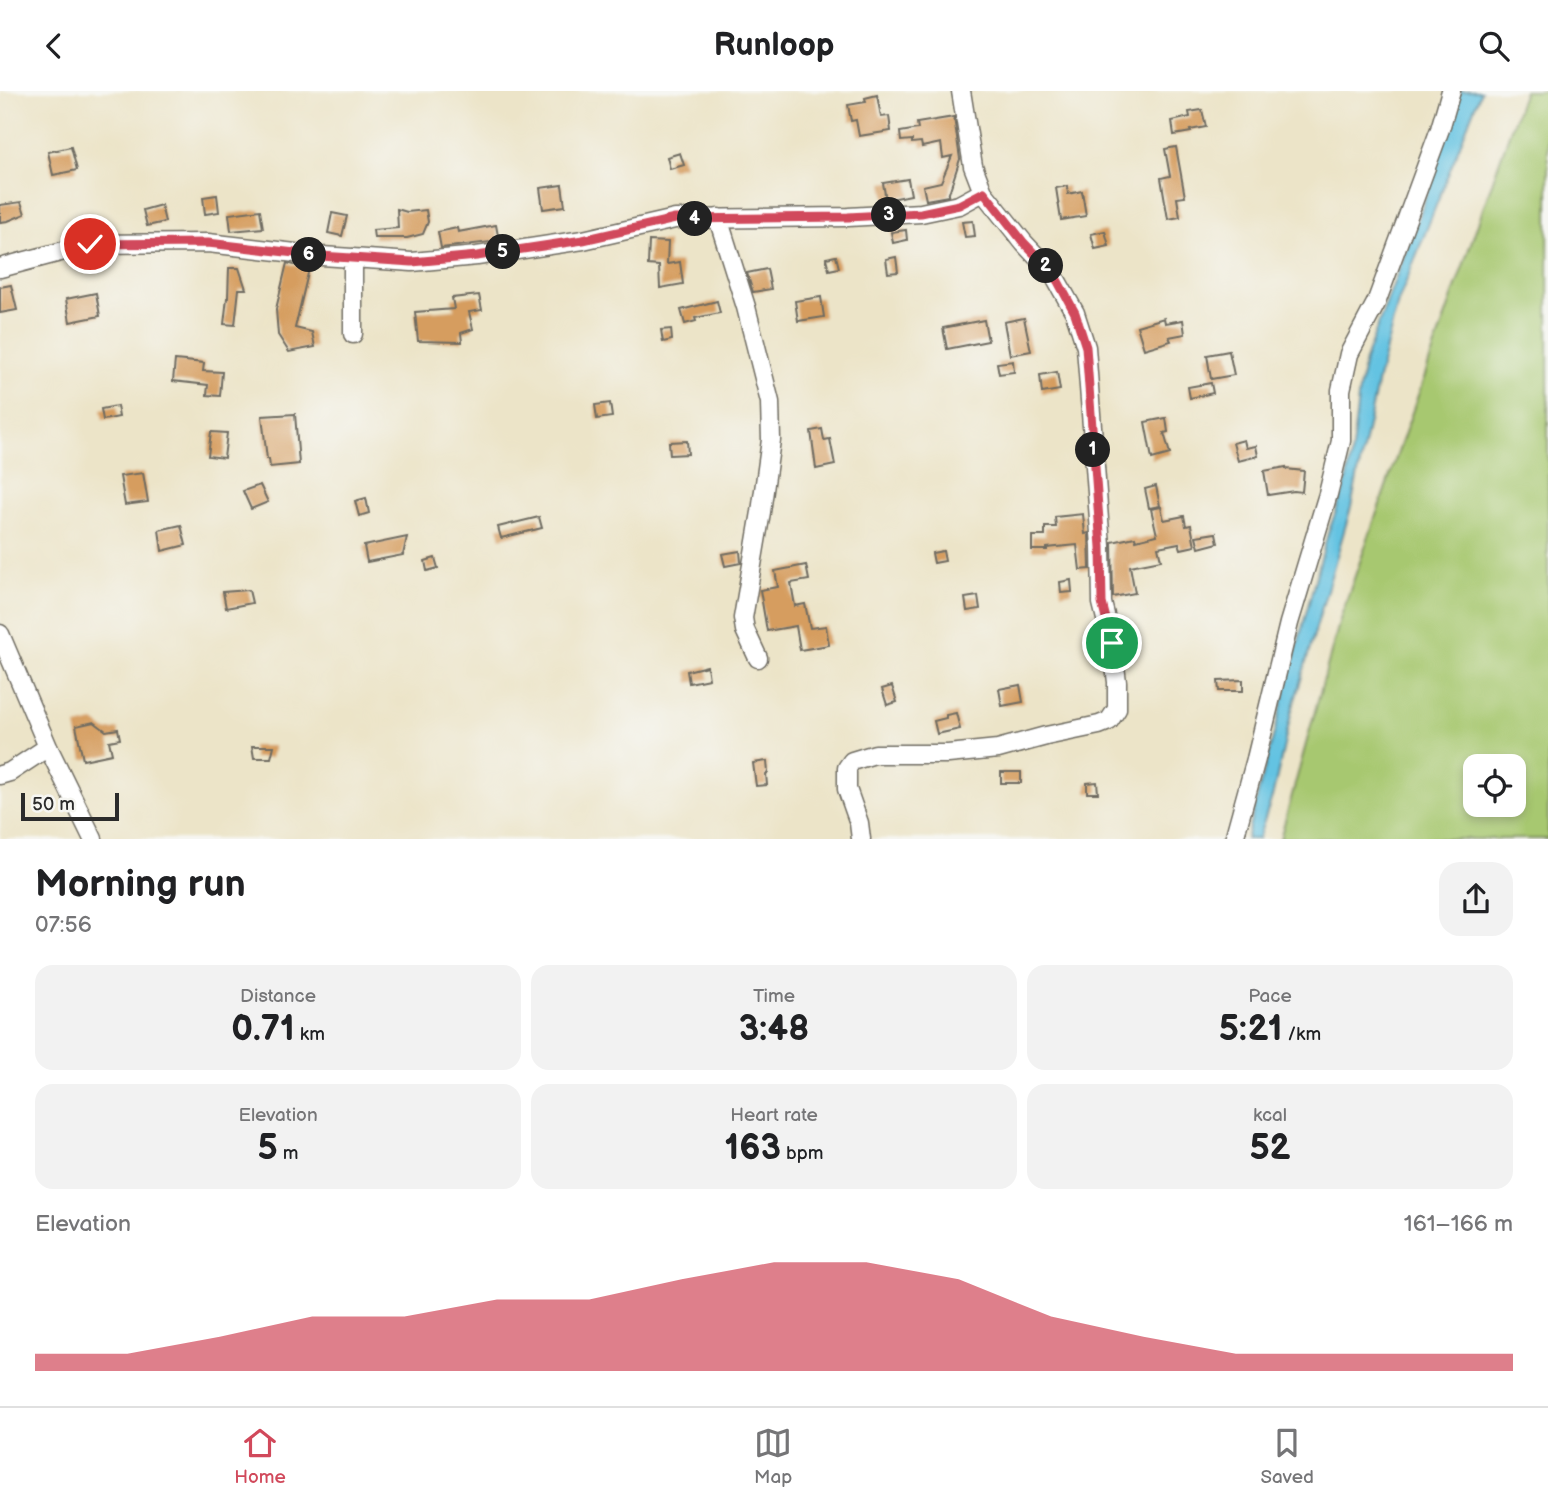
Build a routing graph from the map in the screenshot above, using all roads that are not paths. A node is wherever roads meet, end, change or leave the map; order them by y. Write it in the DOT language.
graph roads {
  1 [pos="961,91"];
  2 [pos="1451,91"];
  3 [pos="984,192"];
  4 [pos="718,218"];
  5 [pos="353,258"];
  6 [pos="0,268"];
  7 [pos="353,334"];
  8 [pos="0,633"];
  9 [pos="758,658"];
  10 [pos="48,747"];
  11 [pos="0,775"];
  12 [pos="93,839"];
  13 [pos="862,839"];
  14 [pos="1234,839"];
  1 -- 3 [label="street"];
  2 -- 14 [label="street"];
  3 -- 4 [label="street"];
  3 -- 13 [label="street"];
  4 -- 5 [label="street"];
  4 -- 9 [label="street"];
  5 -- 6 [label="street"];
  5 -- 7 [label="street"];
  8 -- 10 [label="street"];
  10 -- 11 [label="street"];
  10 -- 12 [label="street"];
}
